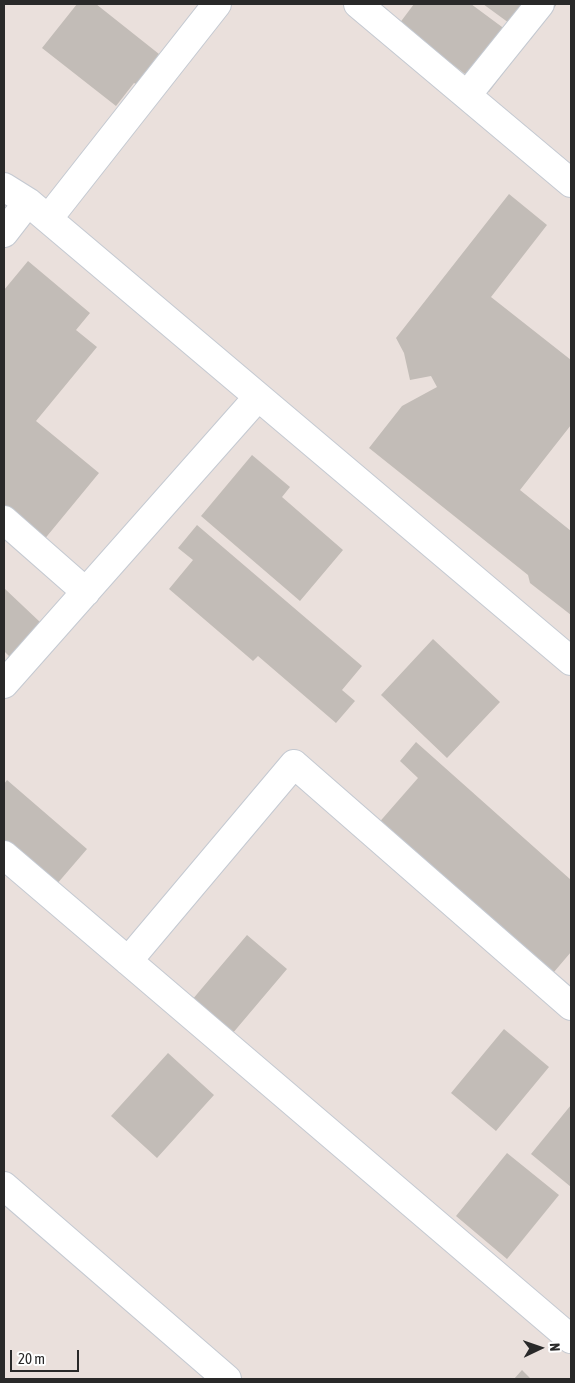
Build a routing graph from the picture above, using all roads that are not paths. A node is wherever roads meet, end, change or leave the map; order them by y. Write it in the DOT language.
graph roads {
  1 [pos="217,4"];
  2 [pos="358,4"];
  3 [pos="540,4"];
  4 [pos="467,96"];
  5 [pos="571,183"];
  6 [pos="4,187"];
  7 [pos="38,211"];
  8 [pos="4,233"];
  9 [pos="258,397"];
  10 [pos="4,520"];
  11 [pos="86,592"];
  12 [pos="571,661"];
  13 [pos="4,684"];
  14 [pos="4,855"];
  15 [pos="128,961"];
  16 [pos="571,1006"];
  17 [pos="4,1186"];
  18 [pos="571,1339"];
  19 [pos="227,1379"];
  1 -- 7 [label="street"];
  2 -- 4 [label="street"];
  3 -- 4 [label="street"];
  4 -- 5 [label="street"];
  6 -- 7 [label="street"];
  7 -- 8 [label="street"];
  7 -- 9 [label="street"];
  9 -- 11 [label="street"];
  9 -- 12 [label="street"];
  10 -- 11 [label="street"];
  11 -- 13 [label="street"];
  14 -- 15 [label="street"];
  15 -- 16 [label="street"];
  15 -- 18 [label="street"];
  17 -- 19 [label="street"];
}
